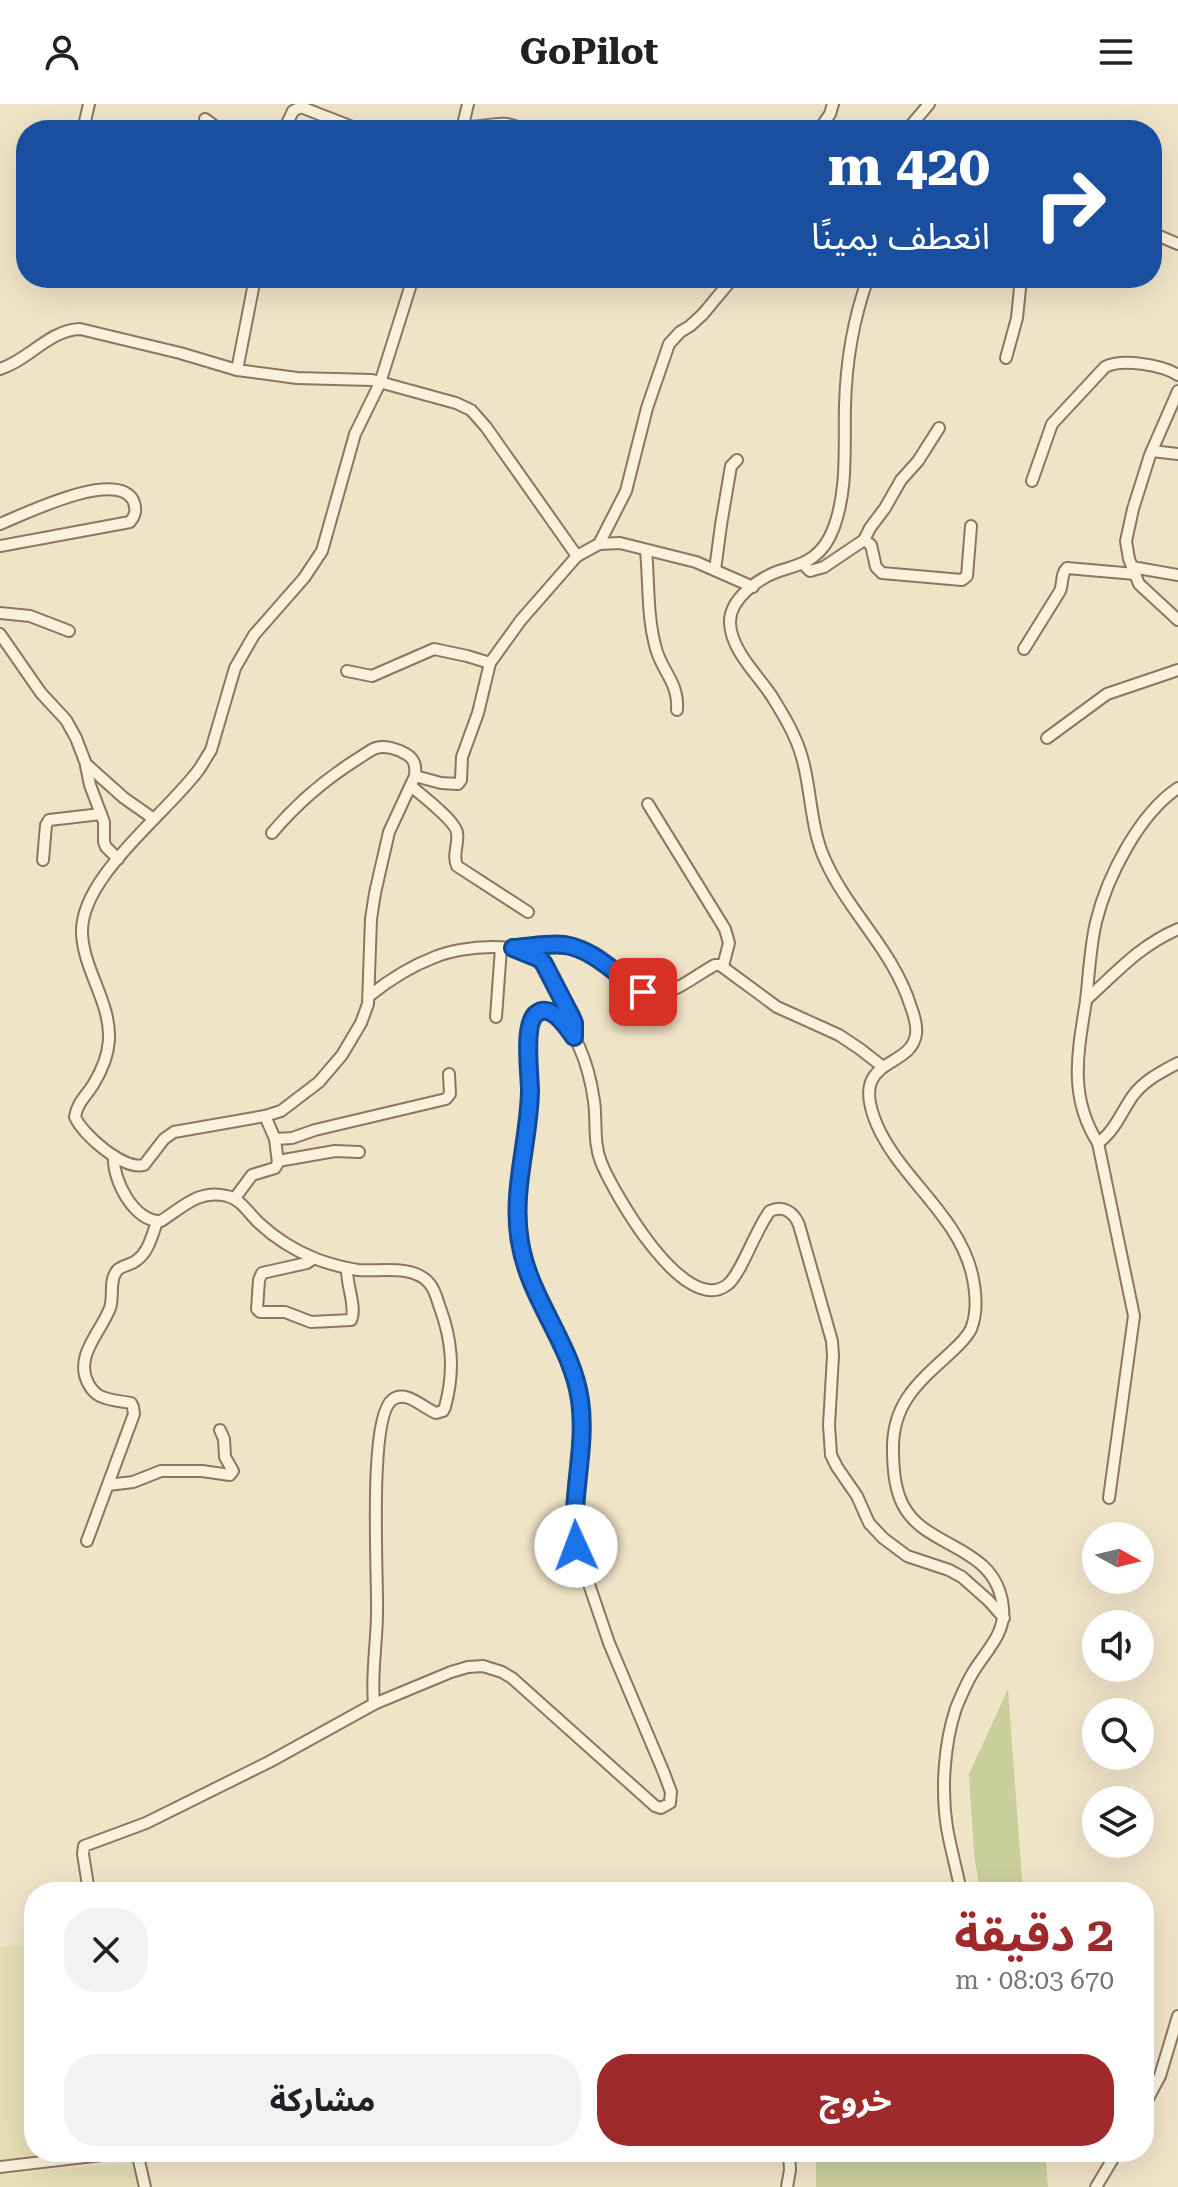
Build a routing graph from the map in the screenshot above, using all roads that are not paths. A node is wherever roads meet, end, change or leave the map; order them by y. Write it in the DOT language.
graph roads {
  1 [pos="929,104"];
  2 [pos="289,120"];
  3 [pos="334,120"];
  4 [pos="915,120"];
  5 [pos="253,288"];
  6 [pos="410,288"];
  7 [pos="725,288"];
  8 [pos="865,288"];
  9 [pos="1020,288"];
  10 [pos="1006,358"];
  11 [pos="0,369"];
  12 [pos="237,370"];
  13 [pos="1178,375"];
  14 [pos="380,383"];
  15 [pos="1178,391"];
  16 [pos="939,428"];
  17 [pos="1152,451"];
  18 [pos="1178,454"];
  19 [pos="737,460"];
  20 [pos="1032,481"];
  21 [pos="0,524"];
  22 [pos="971,526"];
  23 [pos="864,540"];
  24 [pos="599,544"];
  25 [pos="0,546"];
  26 [pos="646,550"];
  27 [pos="577,556"];
  28 [pos="803,564"];
  29 [pos="715,570"];
  30 [pos="1134,570"];
  31 [pos="1178,575"];
  32 [pos="753,587"];
  33 [pos="0,613"];
  34 [pos="1178,620"];
  35 [pos="69,631"];
  36 [pos="0,634"];
  37 [pos="1024,649"];
  38 [pos="490,663"];
  39 [pos="1178,670"];
  40 [pos="347,671"];
  41 [pos="677,710"];
  42 [pos="1047,738"];
  43 [pos="86,764"];
  44 [pos="413,781"];
  45 [pos="1178,788"];
  46 [pos="648,804"];
  47 [pos="101,814"];
  48 [pos="154,819"];
  49 [pos="272,833"];
  50 [pos="118,859"];
  51 [pos="43,860"];
  52 [pos="528,912"];
  53 [pos="1178,929"];
  54 [pos="501,948"];
  55 [pos="513,948"];
  56 [pos="723,966"];
  57 [pos="369,996"];
  58 [pos="1086,1000"];
  59 [pos="496,1017"];
  60 [pos="574,1037"];
  61 [pos="1178,1063"];
  62 [pos="883,1067"];
  63 [pos="449,1074"];
  64 [pos="265,1116"];
  65 [pos="275,1139"];
  66 [pos="1098,1143"];
  67 [pos="359,1152"];
  68 [pos="114,1156"];
  69 [pos="278,1161"];
  70 [pos="235,1198"];
  71 [pos="157,1222"];
  72 [pos="314,1258"];
  73 [pos="347,1268"];
  74 [pos="220,1430"];
  75 [pos="108,1485"];
  76 [pos="1109,1498"];
  77 [pos="87,1541"];
  78 [pos="1004,1618"];
  79 [pos="374,1704"];
  80 [pos="87,1882"];
  81 [pos="959,1882"];
  82 [pos="1178,2016"];
  83 [pos="1154,2087"];
  84 [pos="42,2162"];
  85 [pos="139,2162"];
  86 [pos="790,2162"];
  87 [pos="1111,2162"];
  88 [pos="0,2167"];
  89 [pos="145,2187"];
  90 [pos="787,2187"];
  91 [pos="1096,2187"];
  1 -- 4 [label="street"];
  2 -- 3 [label="street"];
  5 -- 12 [label="street"];
  6 -- 14 [label="street"];
  7 -- 24 [label="street"];
  8 -- 28 [label="street"];
  9 -- 10 [label="street"];
  11 -- 12 [label="street"];
  12 -- 14 [label="street"];
  13 -- 20 [label="street"];
  14 -- 27 [label="street"];
  14 -- 48 [label="street"];
  15 -- 17 [label="street"];
  16 -- 23 [label="street"];
  17 -- 18 [label="street"];
  17 -- 30 [label="street"];
  19 -- 29 [label="street"];
  21 -- 25 [label="street"];
  22 -- 23 [label="street"];
  23 -- 28 [label="street"];
  24 -- 26 [label="street"];
  24 -- 27 [label="street"];
  26 -- 29 [label="street"];
  26 -- 41 [label="street"];
  27 -- 38 [label="street"];
  28 -- 32 [label="street"];
  29 -- 32 [label="street"];
  30 -- 31 [label="street"];
  30 -- 34 [label="street"];
  30 -- 37 [label="street"];
  32 -- 62 [label="street"];
  33 -- 35 [label="street"];
  36 -- 43 [label="street"];
  38 -- 40 [label="street"];
  38 -- 44 [label="street"];
  39 -- 42 [label="street"];
  43 -- 47 [label="street"];
  43 -- 48 [label="street"];
  44 -- 49 [label="street"];
  44 -- 52 [label="street"];
  44 -- 57 [label="street"];
  45 -- 58 [label="street"];
  46 -- 56 [label="street"];
  47 -- 50 [label="street"];
  47 -- 51 [label="street"];
  48 -- 50 [label="street"];
  50 -- 68 [label="street"];
  53 -- 58 [label="street"];
  54 -- 55 [label="street"];
  54 -- 57 [label="street"];
  54 -- 59 [label="street"];
  55 -- 56 [label="street"];
  55 -- 60 [label="street"];
  56 -- 62 [label="street"];
  57 -- 64 [label="street"];
  58 -- 66 [label="street"];
  60 -- 78 [label="street"];
  60 -- 79 [label="street"];
  61 -- 66 [label="street"];
  62 -- 78 [label="street"];
  63 -- 65 [label="street"];
  64 -- 65 [label="street"];
  64 -- 68 [label="street"];
  65 -- 69 [label="street"];
  66 -- 76 [label="street"];
  67 -- 69 [label="street"];
  68 -- 71 [label="street"];
  69 -- 70 [label="street"];
  70 -- 71 [label="street"];
  70 -- 72 [label="street"];
  71 -- 75 [label="street"];
  72 -- 73 [label="street"];
  72 -- 73 [label="street"];
  73 -- 79 [label="street"];
  74 -- 75 [label="street"];
  75 -- 77 [label="street"];
  78 -- 81 [label="street"];
  79 -- 80 [label="street"];
  82 -- 83 [label="street"];
  84 -- 88 [label="street"];
  85 -- 89 [label="street"];
  86 -- 90 [label="street"];
  87 -- 91 [label="street"];
}
